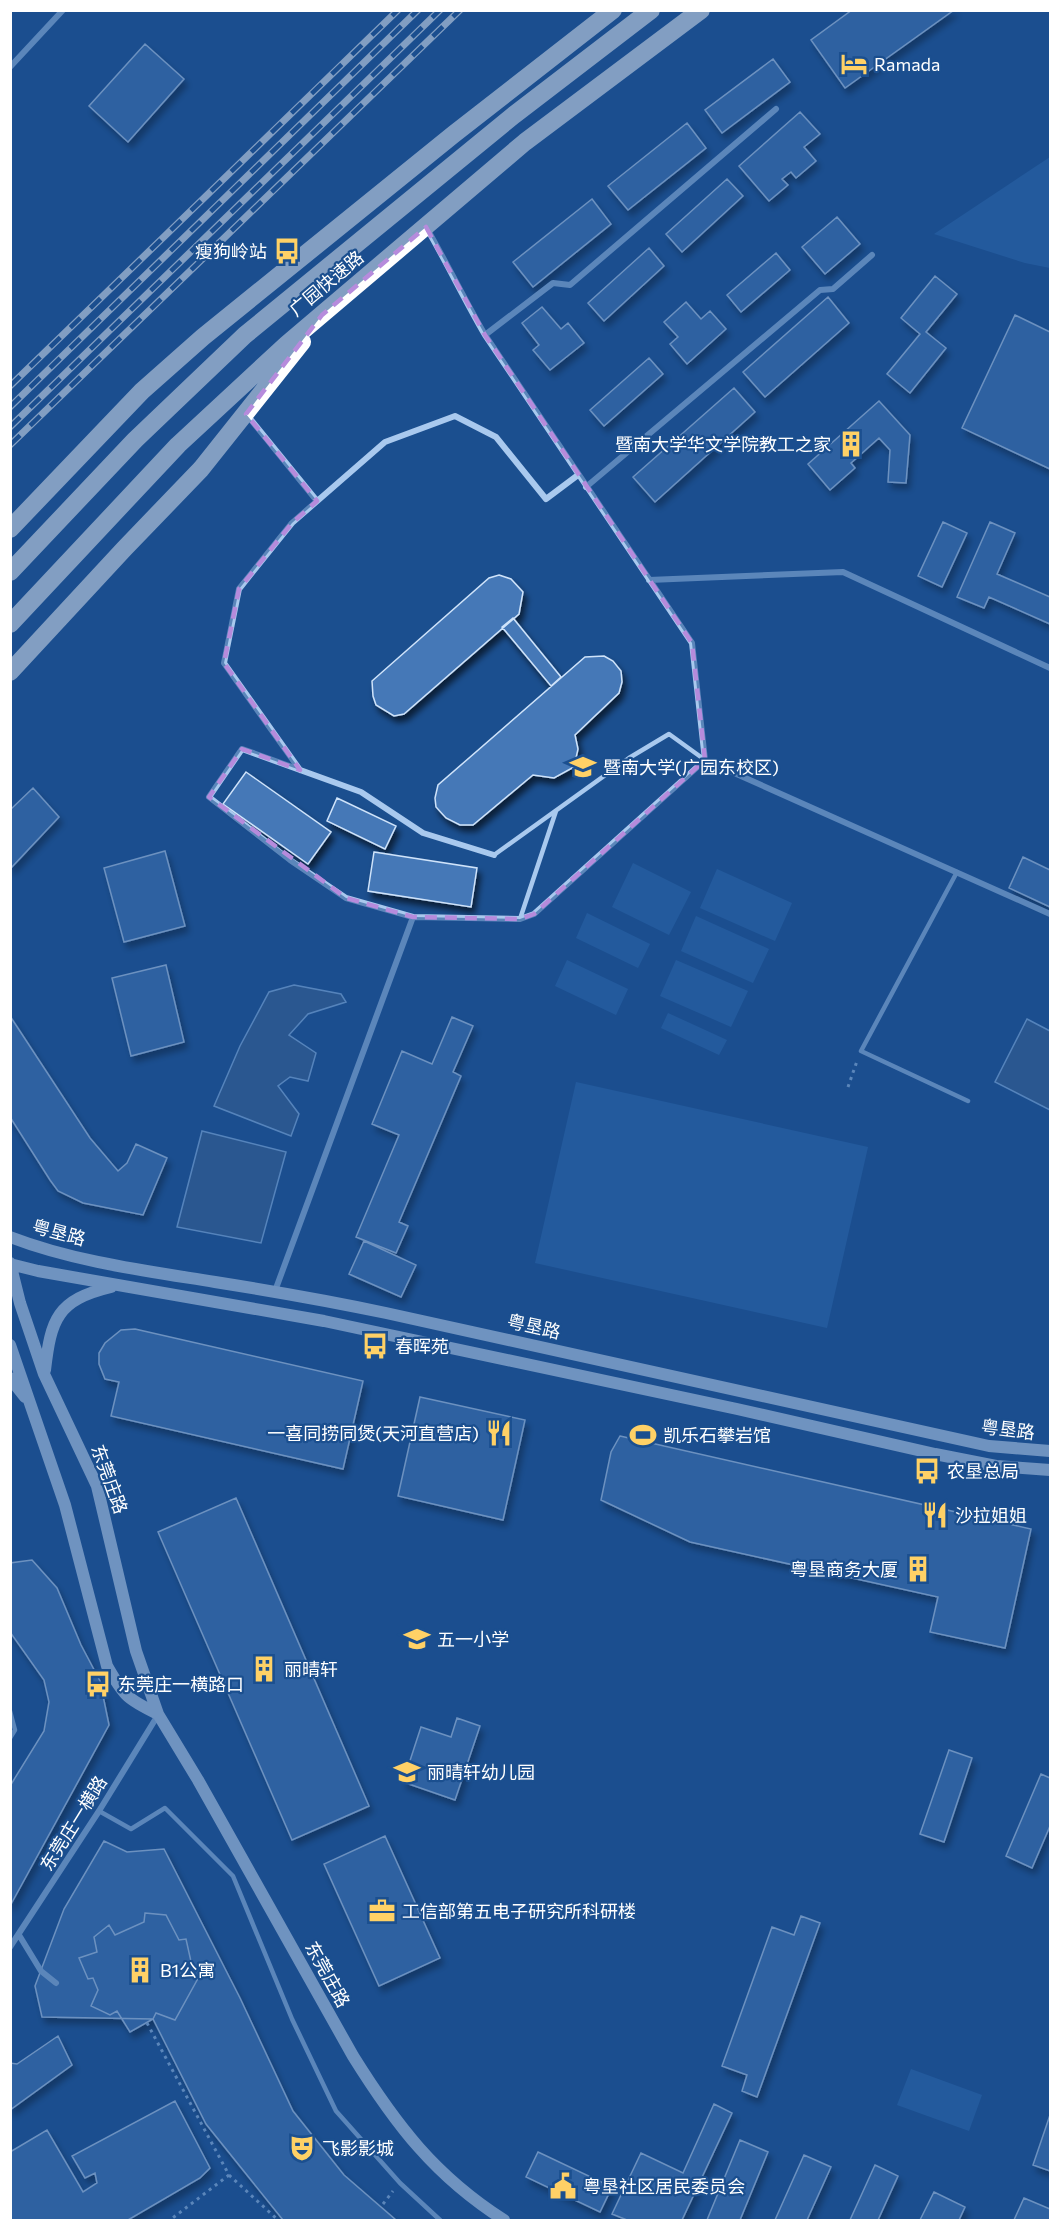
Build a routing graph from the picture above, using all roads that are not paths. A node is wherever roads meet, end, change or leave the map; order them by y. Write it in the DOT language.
graph roads {
  1 [pos="63,10"];
  2 [pos="613,10"];
  3 [pos="651,10"];
  4 [pos="701,10"];
  5 [pos="576,38"];
  6 [pos="10,67"];
  7 [pos="776,109"];
  8 [pos="426,226"];
  9 [pos="376,227"];
  10 [pos="872,255"];
  11 [pos="322,315"];
  12 [pos="485,335"];
  13 [pos="246,414"];
  14 [pos="578,475"];
  15 [pos="586,487"];
  16 [pos="317,501"];
  17 [pos="10,529"];
  18 [pos="10,572"];
  19 [pos="649,580"];
  20 [pos="10,624"];
  21 [pos="1050,668"];
  22 [pos="10,672"];
  23 [pos="705,760"];
  24 [pos="300,770"];
  25 [pos="556,811"];
  26 [pos="494,855"];
  27 [pos="957,872"];
  28 [pos="1050,914"];
  29 [pos="413,917"];
  30 [pos="520,919"];
  31 [pos="968,1101"];
  32 [pos="10,1237"];
  33 [pos="11,1264"];
  34 [pos="117,1285"];
  35 [pos="275,1292"];
  36 [pos="10,1345"];
  37 [pos="44,1374"];
  38 [pos="10,1378"];
  39 [pos="31,1406"];
  40 [pos="1050,1450"];
  41 [pos="1050,1470"];
  42 [pos="10,1711"];
  43 [pos="158,1714"];
  44 [pos="10,1738"];
  45 [pos="99,1811"];
  46 [pos="19,1935"];
  47 [pos="10,1947"];
  48 [pos="57,1983"];
  49 [pos="440,2220"];
  50 [pos="504,2220"];
  1 -- 6 [label="street"];
  2 -- 5 [label="highway"];
  3 -- 9 [label="highway, 广园快速路"];
  4 -- 8 [label="highway"];
  5 -- 9 [label="highway"];
  5 -- 17 [label="highway"];
  7 -- 12 [label="street"];
  8 -- 11 [label="highway"];
  8 -- 12 [label="street"];
  9 -- 18 [label="highway, 广园快速路"];
  10 -- 15 [label="street"];
  11 -- 13 [label="highway"];
  11 -- 20 [label="highway, 广园快速路"];
  12 -- 14 [label="street"];
  13 -- 16 [label="street"];
  13 -- 22 [label="highway"];
  14 -- 15 [label="street"];
  14 -- 16 [label="street"];
  15 -- 19 [label="street"];
  16 -- 24 [label="street"];
  19 -- 21 [label="street"];
  19 -- 23 [label="street"];
  23 -- 25 [label="lane"];
  23 -- 27 [label="street"];
  23 -- 30 [label="street"];
  24 -- 26 [label="street"];
  24 -- 29 [label="street"];
  25 -- 26 [label="lane"];
  25 -- 30 [label="lane"];
  27 -- 28 [label="street"];
  27 -- 31 [label="lane"];
  29 -- 30 [label="street"];
  29 -- 35 [label="street"];
  32 -- 35 [label="main road, 粤垦路"];
  33 -- 34 [label="main road, 粤垦路"];
  33 -- 37 [label="main road, 东莞庄路"];
  34 -- 37 [label="main road"];
  34 -- 41 [label="main road, 粤垦路"];
  35 -- 40 [label="main road, 粤垦路"];
  36 -- 39 [label="main road"];
  37 -- 43 [label="main road, 东莞庄路"];
  38 -- 39 [label="main road"];
  39 -- 43 [label="main road"];
  42 -- 44 [label="lane"];
  43 -- 45 [label="street, 东莞庄一横路"];
  43 -- 50 [label="main road, 东莞庄路"];
  45 -- 46 [label="street, 东莞庄一横路"];
  45 -- 49 [label="lane"];
  46 -- 47 [label="street, 东莞庄一横路"];
  46 -- 48 [label="street"];
}
